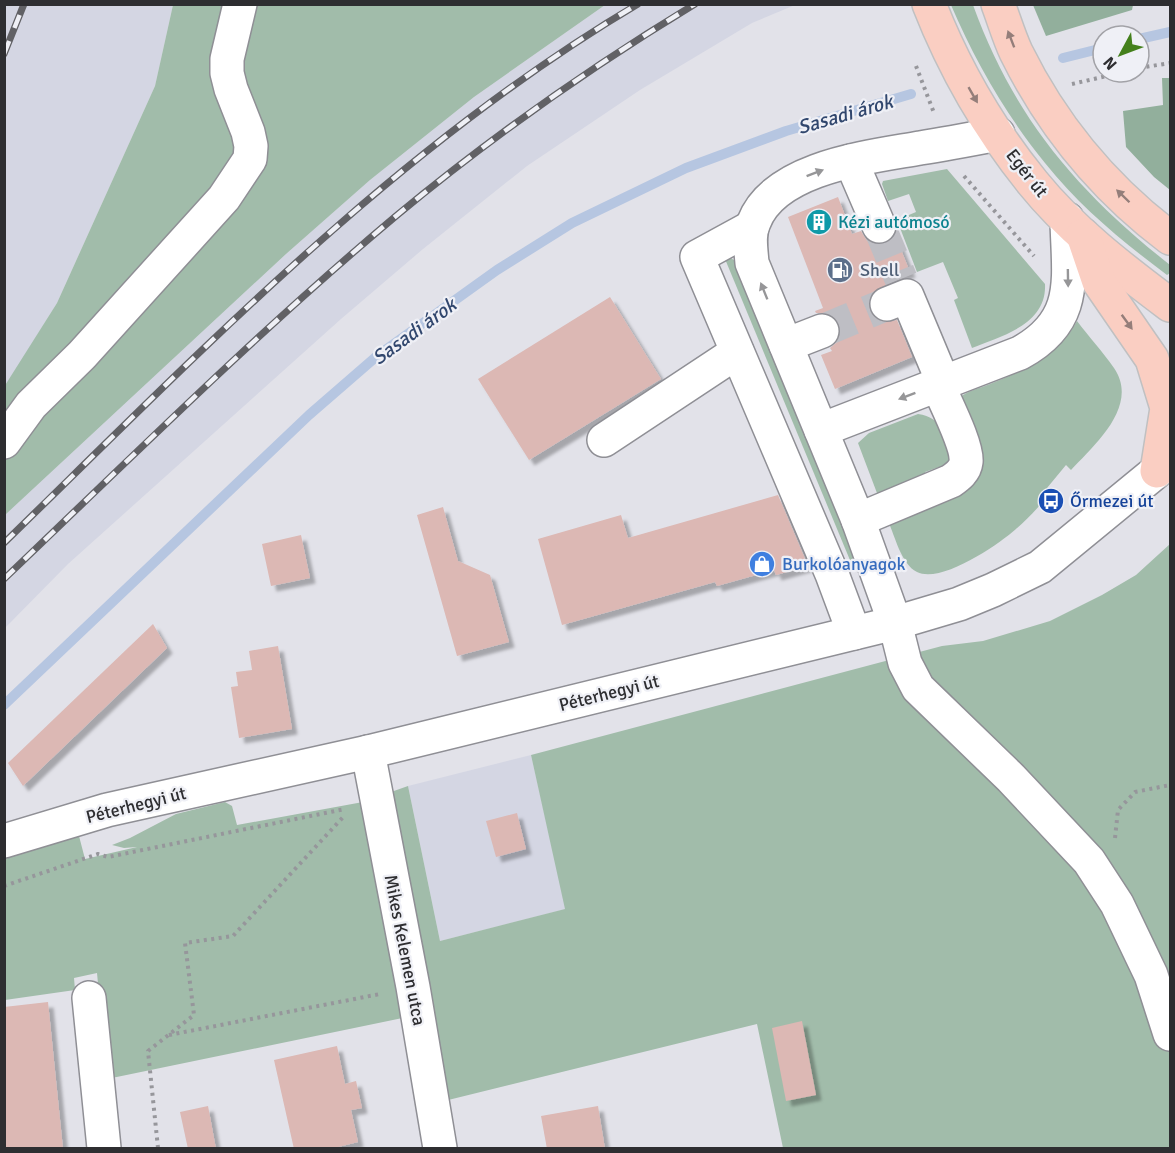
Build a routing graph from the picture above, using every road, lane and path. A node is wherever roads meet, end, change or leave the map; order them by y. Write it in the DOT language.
graph roads {
  1 [pos="240,4"];
  2 [pos="929,4"];
  3 [pos="998,4"];
  4 [pos="913,58"];
  5 [pos="1170,63"];
  6 [pos="1151,66"];
  7 [pos="1091,80"];
  8 [pos="1065,86"];
  9 [pos="998,134"];
  10 [pos="946,144"];
  11 [pos="851,161"];
  12 [pos="879,226"];
  13 [pos="1075,226"];
  14 [pos="752,227"];
  15 [pos="1170,238"];
  16 [pos="898,293"];
  17 [pos="1068,296"];
  18 [pos="1170,305"];
  19 [pos="822,331"];
  20 [pos="786,345"];
  21 [pos="737,352"];
  22 [pos="940,383"];
  23 [pos="821,430"];
  24 [pos="604,440"];
  25 [pos="4,442"];
  26 [pos="1166,463"];
  27 [pos="858,520"];
  28 [pos="895,622"];
  29 [pos="854,633"];
  30 [pos="368,752"];
  31 [pos="1170,785"];
  32 [pos="4,842"];
  33 [pos="1114,844"];
  34 [pos="4,886"];
  35 [pos="413,987"];
  36 [pos="89,998"];
  37 [pos="1170,1034"];
  38 [pos="168,1035"];
  39 [pos="104,1149"];
  40 [pos="158,1149"];
  41 [pos="440,1149"];
  1 -- 25 [label="street"];
  2 -- 9 [label="main road, Egér út, one-way"];
  15 -- 3 [label="main road, one-way"];
  4 -- 10 [label="path"];
  5 -- 6 [label="path"];
  7 -- 8 [label="path"];
  9 -- 10 [label="street"];
  9 -- 13 [label="main road, Egér út"];
  10 -- 11 [label="street"];
  10 -- 17 [label="path"];
  11 -- 12 [label="street"];
  14 -- 11 [label="street, one-way"];
  13 -- 17 [label="street, one-way"];
  13 -- 18 [label="main road, Egér út"];
  13 -- 26 [label="main road, one-way"];
  20 -- 14 [label="street, one-way"];
  14 -- 21 [label="street"];
  16 -- 22 [label="street"];
  17 -- 22 [label="street"];
  19 -- 20 [label="street"];
  20 -- 23 [label="street"];
  21 -- 24 [label="street"];
  21 -- 29 [label="street"];
  22 -- 23 [label="street, one-way"];
  22 -- 27 [label="street"];
  23 -- 27 [label="street"];
  26 -- 28 [label="street, Péterhegyi út"];
  27 -- 28 [label="street"];
  28 -- 29 [label="street, Péterhegyi út"];
  28 -- 37 [label="street"];
  29 -- 30 [label="street, Péterhegyi út"];
  30 -- 32 [label="street, Péterhegyi út"];
  30 -- 35 [label="street, Mikes Kelemen utca"];
  31 -- 33 [label="path"];
  34 -- 38 [label="path"];
  35 -- 38 [label="path"];
  35 -- 41 [label="street, Mikes Kelemen utca"];
  36 -- 39 [label="street"];
  38 -- 40 [label="path"];
}
